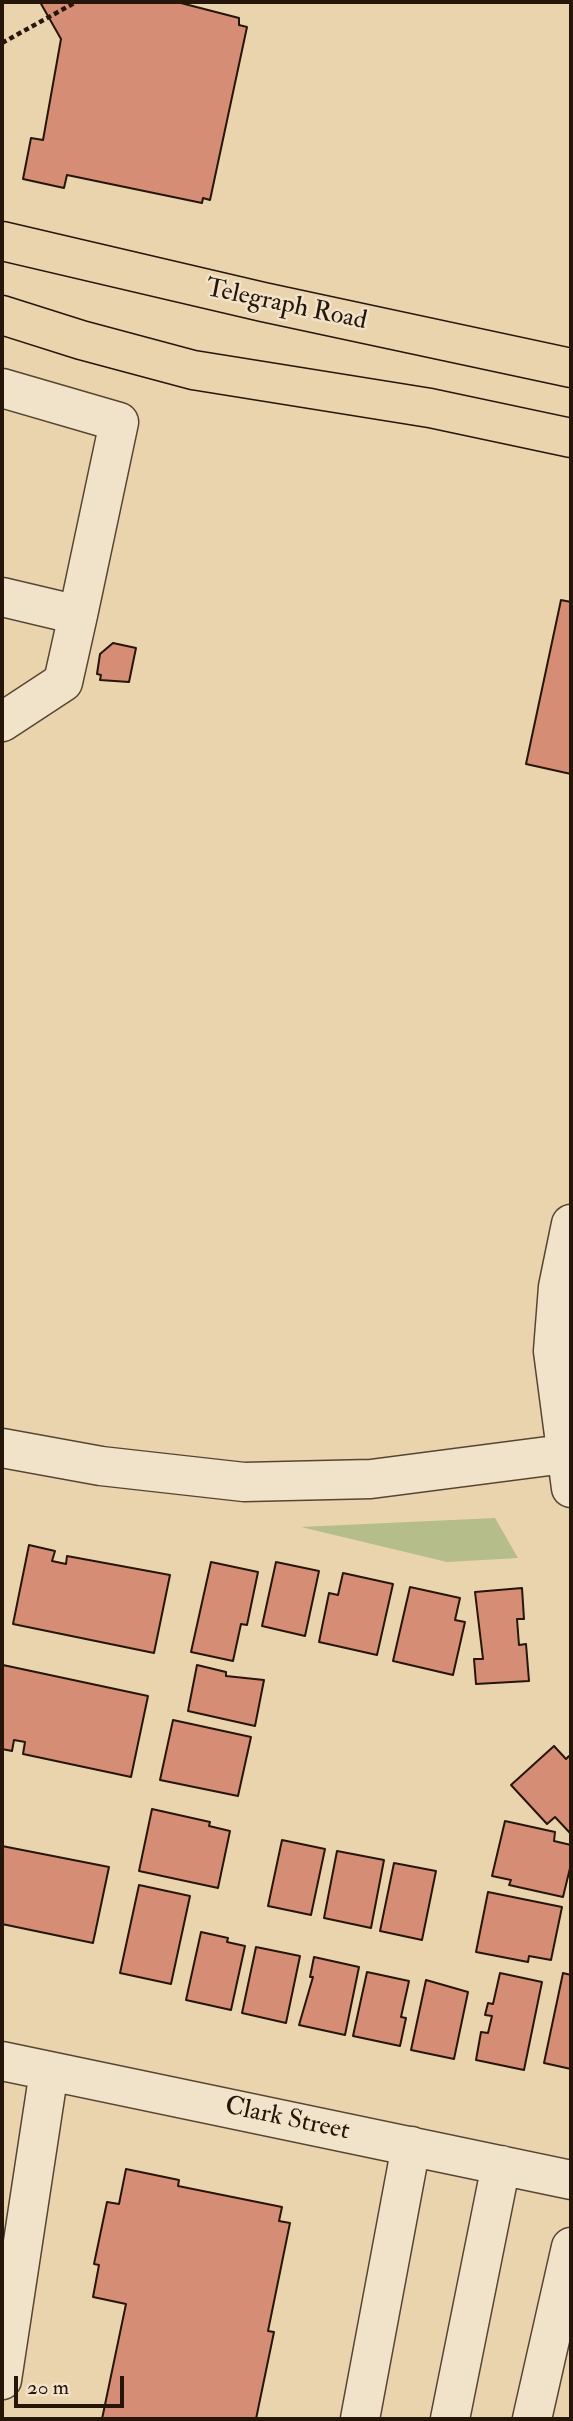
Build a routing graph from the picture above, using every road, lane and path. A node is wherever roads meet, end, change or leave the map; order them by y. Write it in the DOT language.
graph roads {
  1 [pos="76,2"];
  2 [pos="2,43"];
  3 [pos="2,241"];
  4 [pos="3,322"];
  5 [pos="571,368"];
  6 [pos="18,393"];
  7 [pos="571,438"];
  8 [pos="2,597"];
  9 [pos="78,615"];
  10 [pos="2,722"];
  11 [pos="571,1224"];
  12 [pos="2,1448"];
  13 [pos="569,1465"];
  14 [pos="2,2061"];
  15 [pos="49,2071"];
  16 [pos="411,2146"];
  17 [pos="501,2165"];
  18 [pos="571,2179"];
  19 [pos="571,2248"];
  20 [pos="564,2317"];
  21 [pos="2,2380"];
  22 [pos="360,2419"];
  23 [pos="450,2419"];
  24 [pos="532,2419"];
  1 -- 2 [label="path"];
  3 -- 5 [label="main road, Telegraph Road"];
  4 -- 7 [label="main road"];
  6 -- 9 [label="street"];
  8 -- 9 [label="street"];
  9 -- 10 [label="street"];
  11 -- 13 [label="street"];
  12 -- 13 [label="street"];
  14 -- 15 [label="street, Clark Street"];
  15 -- 16 [label="street, Clark Street"];
  15 -- 21 [label="street"];
  16 -- 17 [label="street, Clark Street"];
  16 -- 22 [label="street"];
  17 -- 18 [label="street, Clark Street"];
  17 -- 23 [label="street"];
  19 -- 20 [label="street"];
  20 -- 24 [label="street"];
}
